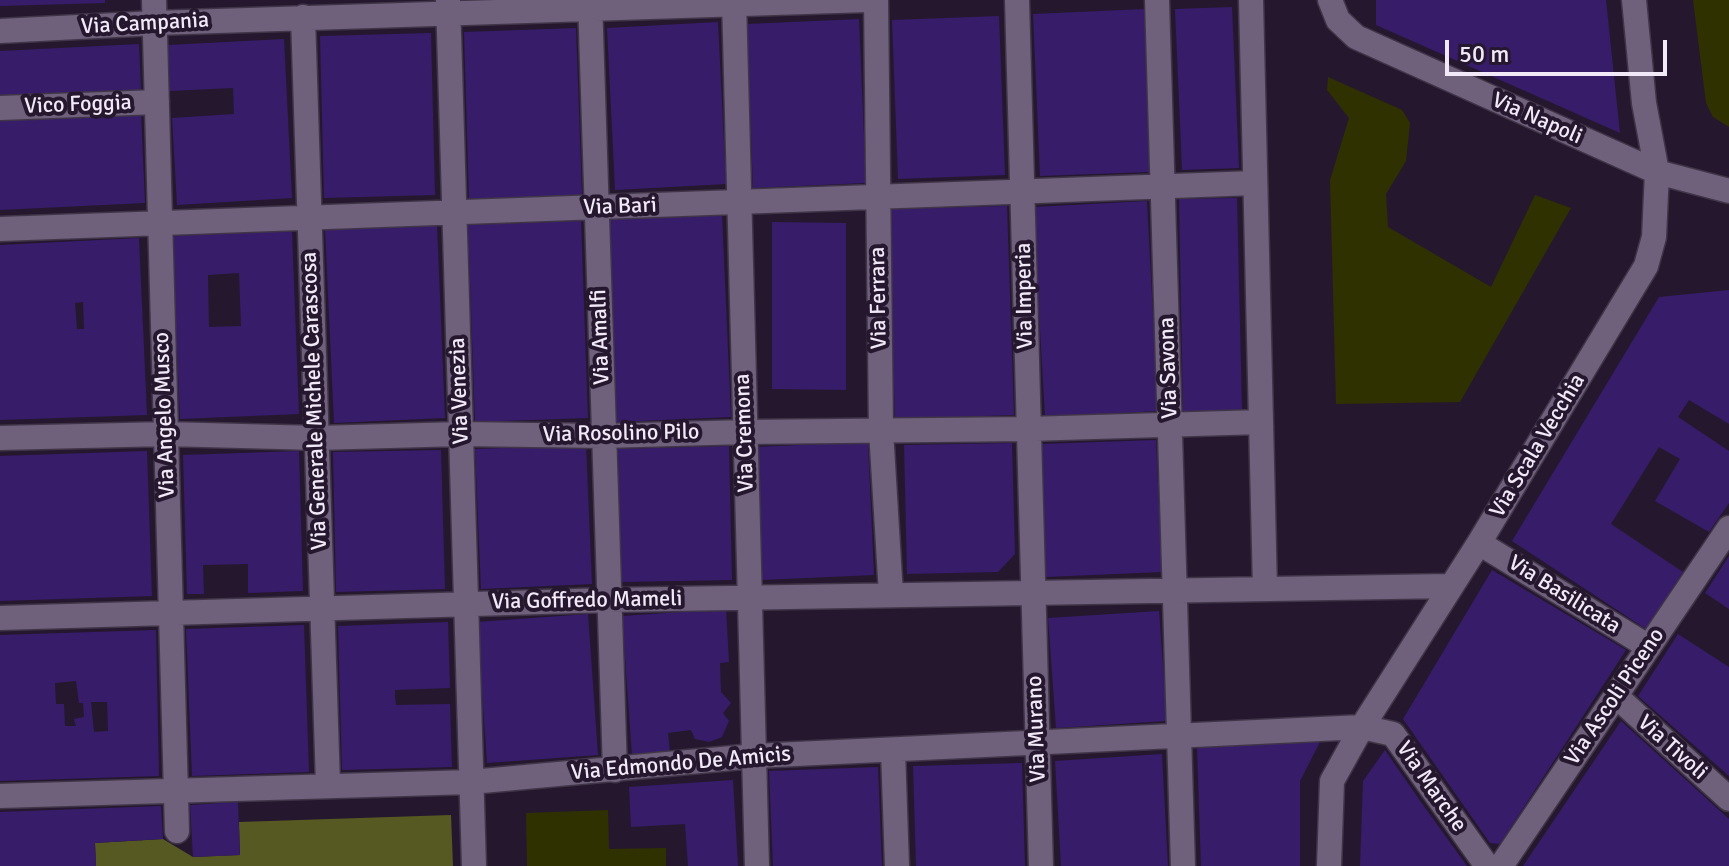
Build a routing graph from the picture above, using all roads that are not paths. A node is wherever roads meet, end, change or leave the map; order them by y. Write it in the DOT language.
graph roads {
  1 [pos="867,0"];
  2 [pos="876,0"];
  3 [pos="1017,0"];
  4 [pos="1157,0"];
  5 [pos="1251,0"];
  6 [pos="1330,0"];
  7 [pos="1634,0"];
  8 [pos="734,2"];
  9 [pos="590,5"];
  10 [pos="448,6"];
  11 [pos="154,11"];
  12 [pos="318,11"];
  13 [pos="0,31"];
  14 [pos="157,102"];
  15 [pos="0,108"];
  16 [pos="1657,172"];
  17 [pos="1248,183"];
  18 [pos="1163,187"];
  19 [pos="1729,191"];
  20 [pos="1022,193"];
  21 [pos="878,198"];
  22 [pos="739,203"];
  23 [pos="597,208"];
  24 [pos="454,213"];
  25 [pos="309,218"];
  26 [pos="160,224"];
  27 [pos="0,229"];
  28 [pos="1252,423"];
  29 [pos="1171,425"];
  30 [pos="1028,429"];
  31 [pos="881,430"];
  32 [pos="745,432"];
  33 [pos="166,434"];
  34 [pos="461,434"];
  35 [pos="604,436"];
  36 [pos="0,438"];
  37 [pos="317,438"];
  38 [pos="1729,528"];
  39 [pos="1479,543"];
  40 [pos="1450,586"];
  41 [pos="1175,589"];
  42 [pos="1265,589"];
  43 [pos="1032,592"];
  44 [pos="891,595"];
  45 [pos="749,597"];
  46 [pos="609,600"];
  47 [pos="466,604"];
  48 [pos="322,609"];
  49 [pos="171,613"];
  50 [pos="0,618"];
  51 [pos="1649,647"];
  52 [pos="1616,696"];
  53 [pos="1362,727"];
  54 [pos="1179,735"];
  55 [pos="1037,743"];
  56 [pos="893,750"];
  57 [pos="754,756"];
  58 [pos="615,770"];
  59 [pos="471,782"];
  60 [pos="328,785"];
  61 [pos="176,792"];
  62 [pos="0,796"];
  63 [pos="1729,799"];
  64 [pos="177,831"];
  65 [pos="474,866"];
  66 [pos="757,866"];
  67 [pos="897,866"];
  68 [pos="1041,866"];
  69 [pos="1183,866"];
  70 [pos="1329,866"];
  71 [pos="1487,866"];
  72 [pos="1501,866"];
  1 -- 8 [label="street, Via Campania"];
  2 -- 21 [label="street, Via Ferrara"];
  3 -- 20 [label="street, Via Imperia"];
  4 -- 18 [label="street, Via Savona"];
  5 -- 17 [label="street"];
  6 -- 16 [label="street, Via Napoli"];
  7 -- 16 [label="street, Via Scala Vecchia"];
  8 -- 9 [label="street, Via Campania"];
  8 -- 22 [label="street, Via Cremona"];
  9 -- 10 [label="street, Via Campania"];
  9 -- 23 [label="street, Via Amalfi"];
  10 -- 12 [label="street, Via Campania"];
  10 -- 24 [label="street, Via Venezia"];
  11 -- 12 [label="street, Via Campania"];
  11 -- 13 [label="street, Via Campania"];
  11 -- 14 [label="street, Via Angelo Musco"];
  12 -- 25 [label="street, Via Generale Michele Carascosa"];
  14 -- 15 [label="street, Vico Foggia"];
  14 -- 26 [label="street, Via Angelo Musco"];
  16 -- 19 [label="street, Via Napoli"];
  16 -- 39 [label="street, Via Scala Vecchia"];
  17 -- 18 [label="street, Via Bari"];
  17 -- 28 [label="street"];
  18 -- 20 [label="street, Via Bari"];
  18 -- 29 [label="street, Via Savona"];
  20 -- 21 [label="street, Via Bari"];
  20 -- 30 [label="street, Via Imperia"];
  21 -- 22 [label="street, Via Bari"];
  21 -- 31 [label="street, Via Ferrara"];
  22 -- 23 [label="street, Via Bari"];
  22 -- 32 [label="street, Via Cremona"];
  23 -- 24 [label="street, Via Bari"];
  23 -- 35 [label="street, Via Amalfi"];
  24 -- 25 [label="street, Via Bari"];
  24 -- 34 [label="street, Via Venezia"];
  25 -- 26 [label="street, Via Bari"];
  25 -- 37 [label="street, Via Generale Michele Carascosa"];
  26 -- 27 [label="street, Via Bari"];
  26 -- 33 [label="street, Via Angelo Musco"];
  28 -- 29 [label="street, Via Rosolino Pilo"];
  28 -- 42 [label="street"];
  29 -- 30 [label="street, Via Rosolino Pilo"];
  29 -- 41 [label="street, Via Savona"];
  30 -- 31 [label="street, Via Rosolino Pilo"];
  30 -- 43 [label="street, Via Imperia"];
  31 -- 32 [label="street, Via Rosolino Pilo"];
  31 -- 44 [label="street, Via Ferrara"];
  32 -- 35 [label="street, Via Rosolino Pilo"];
  32 -- 45 [label="street, Via Cremona"];
  33 -- 36 [label="street, Via Rosolino Pilo"];
  33 -- 37 [label="street, Via Rosolino Pilo"];
  33 -- 49 [label="street, Via Angelo Musco"];
  34 -- 35 [label="street, Via Rosolino Pilo"];
  34 -- 37 [label="street, Via Rosolino Pilo"];
  34 -- 47 [label="street, Via Venezia"];
  35 -- 46 [label="street, Via Amalfi"];
  37 -- 48 [label="street, Via Generale Michele Carascosa"];
  38 -- 51 [label="street, Via Ascoli Piceno"];
  39 -- 40 [label="street, Via Scala Vecchia"];
  39 -- 51 [label="street, Via Basilicata"];
  40 -- 42 [label="street, Via Goffredo Mameli"];
  40 -- 53 [label="street, Via Scala Vecchia"];
  41 -- 42 [label="street, Via Goffredo Mameli"];
  41 -- 43 [label="street, Via Goffredo Mameli"];
  41 -- 54 [label="street, Via Savona"];
  43 -- 44 [label="street, Via Goffredo Mameli"];
  43 -- 55 [label="street, Via Murano"];
  44 -- 45 [label="street, Via Goffredo Mameli"];
  45 -- 46 [label="street, Via Goffredo Mameli"];
  45 -- 57 [label="street, Via Cremona"];
  46 -- 47 [label="street, Via Goffredo Mameli"];
  46 -- 58 [label="street, Via Amalfi"];
  47 -- 48 [label="street, Via Goffredo Mameli"];
  47 -- 59 [label="street, Via Venezia"];
  48 -- 49 [label="street, Via Goffredo Mameli"];
  48 -- 60 [label="street, Via Generale Michele Carascosa"];
  49 -- 50 [label="street, Via Goffredo Mameli"];
  49 -- 61 [label="street, Via Angelo Musco"];
  51 -- 52 [label="street, Via Ascoli Piceno"];
  52 -- 63 [label="street, Via Tivoli"];
  52 -- 72 [label="street, Via Ascoli Piceno"];
  53 -- 54 [label="street, Via Edmondo De Amicis"];
  53 -- 70 [label="street, Via Scala Vecchia"];
  53 -- 71 [label="street, Via Marche"];
  54 -- 55 [label="street, Via Edmondo De Amicis"];
  54 -- 69 [label="street, Via Savona"];
  55 -- 56 [label="street, Via Edmondo De Amicis"];
  55 -- 68 [label="street, Via Murano"];
  56 -- 57 [label="street, Via Edmondo De Amicis"];
  56 -- 67 [label="street"];
  57 -- 58 [label="street, Via Edmondo De Amicis"];
  57 -- 66 [label="street, Via Cremona"];
  58 -- 59 [label="street, Via Edmondo De Amicis"];
  59 -- 60 [label="street, Via Edmondo De Amicis"];
  59 -- 65 [label="street, Via Venezia"];
  60 -- 61 [label="street, Via Edmondo De Amicis"];
  61 -- 62 [label="street, Via Edmondo De Amicis"];
  61 -- 64 [label="street, Via Angelo Musco"];
}
